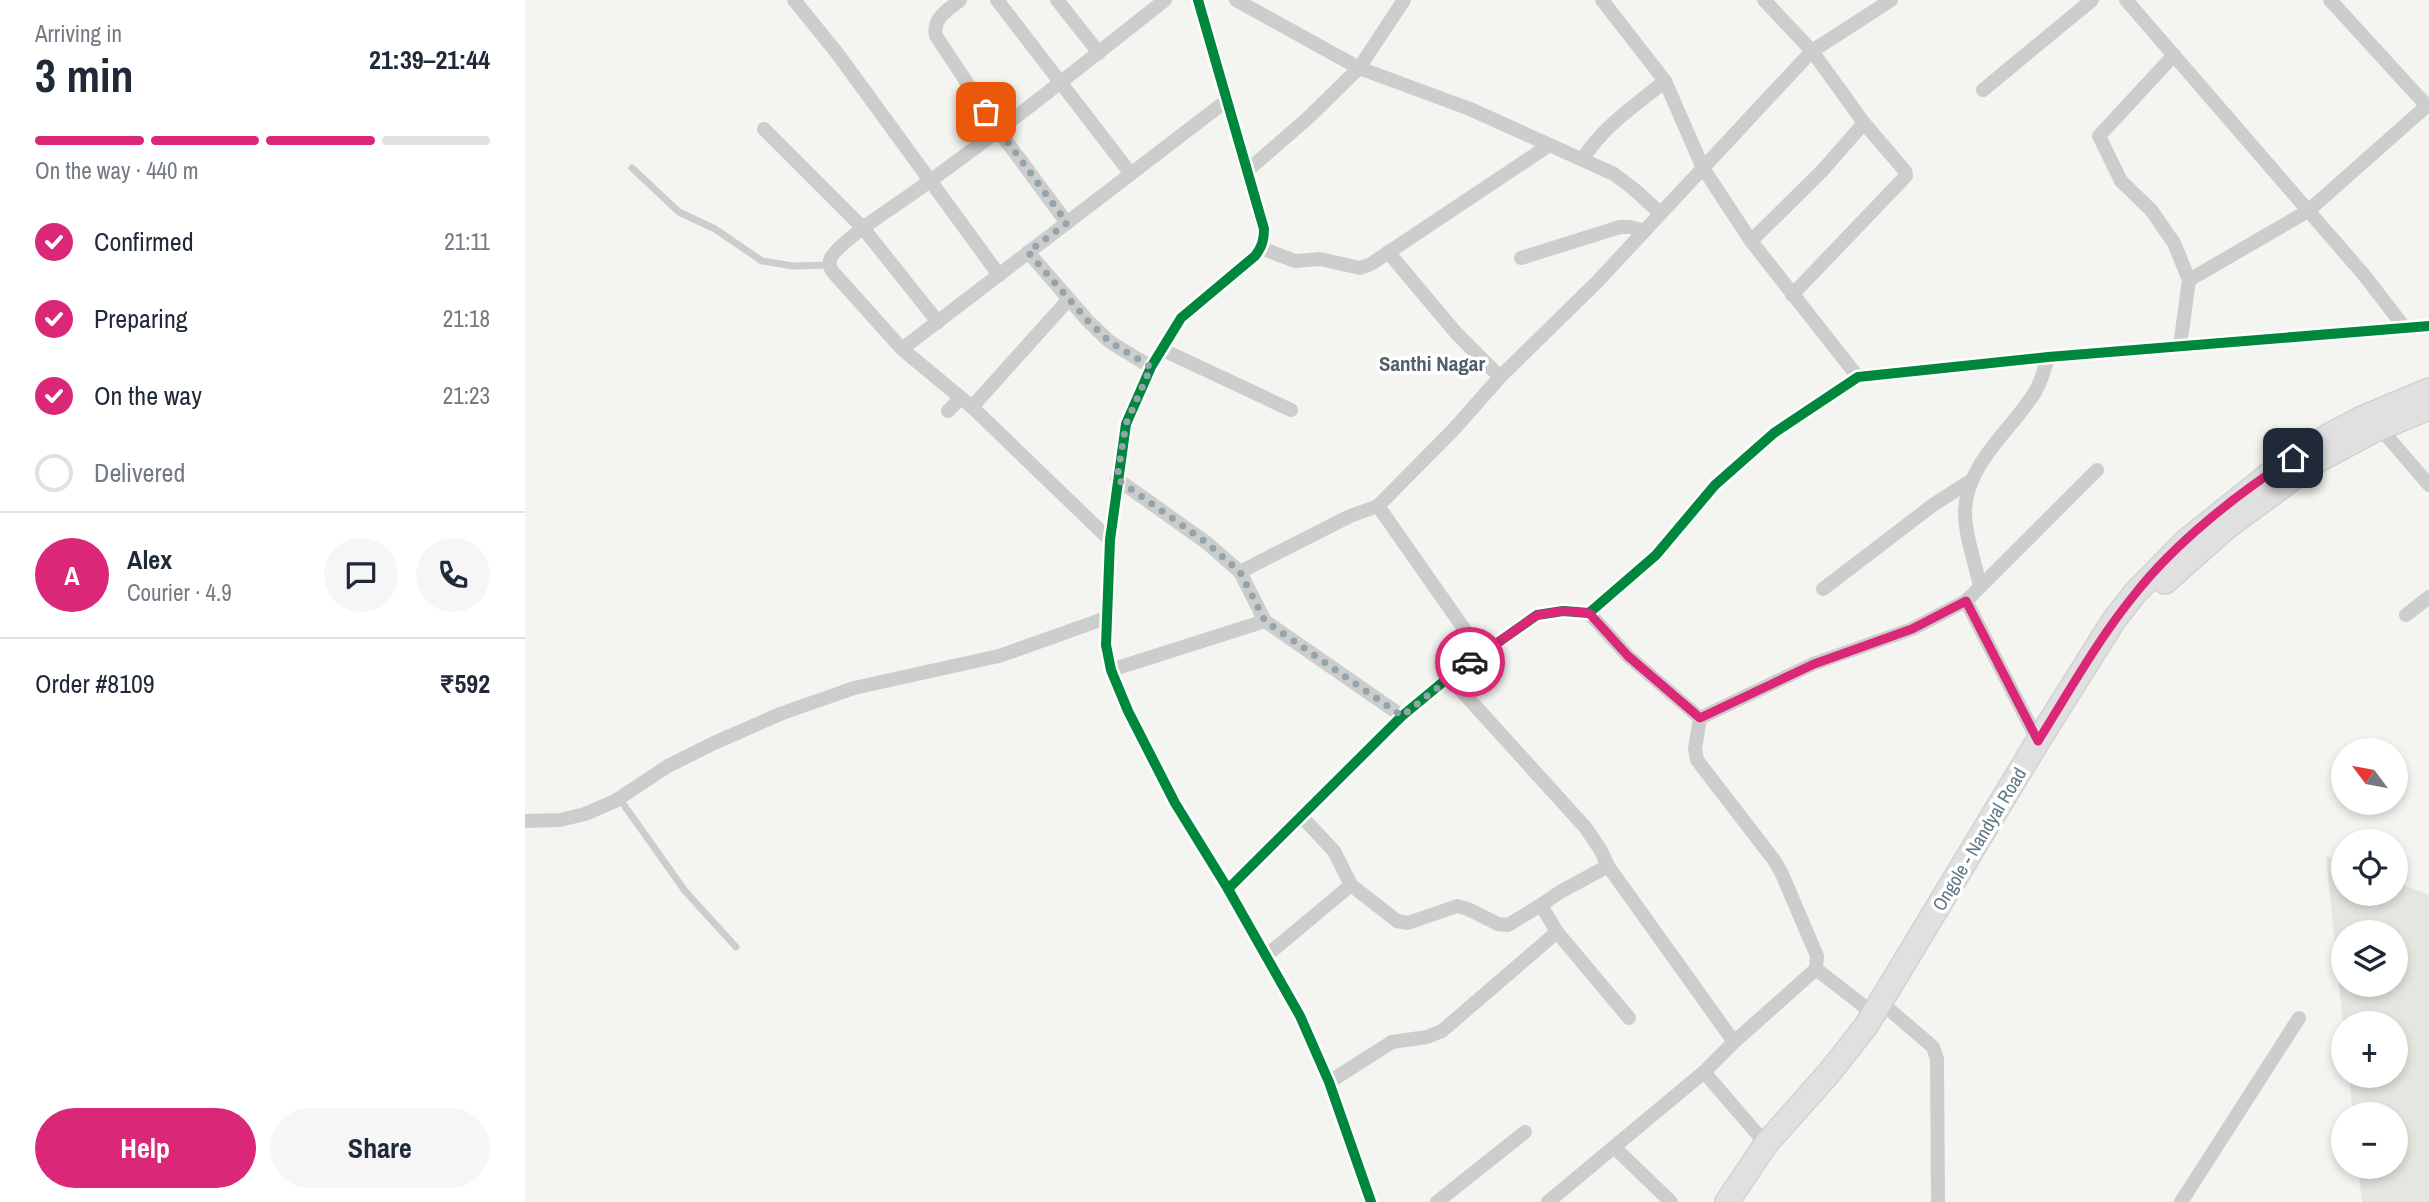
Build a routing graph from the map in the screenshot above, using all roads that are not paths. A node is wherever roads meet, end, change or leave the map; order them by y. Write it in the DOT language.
graph roads {
  1 [pos="794,0"];
  2 [pos="960,0"];
  3 [pos="997,0"];
  4 [pos="1057,0"];
  5 [pos="1165,0"];
  6 [pos="1198,0"];
  7 [pos="1236,0"];
  8 [pos="1404,0"];
  9 [pos="1602,0"];
  10 [pos="1764,0"];
  11 [pos="1891,0"];
  12 [pos="2092,0"];
  13 [pos="2126,0"];
  14 [pos="2330,0"];
  15 [pos="1812,51"];
  16 [pos="1099,53"];
  17 [pos="2173,55"];
  18 [pos="1359,68"];
  19 [pos="1665,81"];
  20 [pos="1061,83"];
  21 [pos="1983,90"];
  22 [pos="1226,101"];
  23 [pos="2428,105"];
  24 [pos="1864,123"];
  25 [pos="764,129"];
  26 [pos="999,131"];
  27 [pos="1548,146"];
  28 [pos="1583,159"];
  29 [pos="632,168"];
  30 [pos="1703,168"];
  31 [pos="1247,171"];
  32 [pos="1131,174"];
  33 [pos="931,181"];
  34 [pos="2308,211"];
  35 [pos="1660,214"];
  36 [pos="1067,223"];
  37 [pos="863,228"];
  38 [pos="1645,230"];
  39 [pos="1751,241"];
  40 [pos="1261,248"];
  41 [pos="1028,252"];
  42 [pos="1388,252"];
  43 [pos="1521,258"];
  44 [pos="830,265"];
  45 [pos="999,275"];
  46 [pos="2189,280"];
  47 [pos="1792,295"];
  48 [pos="1069,299"];
  49 [pos="938,322"];
  50 [pos="2429,326"];
  51 [pos="2405,328"];
  52 [pos="2181,346"];
  53 [pos="902,349"];
  54 [pos="1161,349"];
  55 [pos="2048,357"];
  56 [pos="1151,367"];
  57 [pos="1500,377"];
  58 [pos="1858,377"];
  59 [pos="2429,390"];
  60 [pos="966,403"];
  61 [pos="2429,408"];
  62 [pos="1291,410"];
  63 [pos="948,411"];
  64 [pos="2380,428"];
  65 [pos="2097,470"];
  66 [pos="1117,479"];
  67 [pos="1972,480"];
  68 [pos="2429,485"];
  69 [pos="1378,506"];
  70 [pos="1110,540"];
  71 [pos="1240,572"];
  72 [pos="1980,586"];
  73 [pos="1823,589"];
  74 [pos="2429,597"];
  75 [pos="1966,601"];
  76 [pos="1589,613"];
  77 [pos="2406,615"];
  78 [pos="1106,618"];
  79 [pos="1265,621"];
  80 [pos="1481,653"];
  81 [pos="1111,670"];
  82 [pos="1449,677"];
  83 [pos="1402,716"];
  84 [pos="1700,718"];
  85 [pos="2038,741"];
  86 [pos="619,798"];
  87 [pos="1302,817"];
  88 [pos="525,821"];
  89 [pos="1608,866"];
  90 [pos="1351,885"];
  91 [pos="1228,888"];
  92 [pos="1541,905"];
  93 [pos="1557,932"];
  94 [pos="736,947"];
  95 [pos="1266,956"];
  96 [pos="1816,969"];
  97 [pos="1882,1012"];
  98 [pos="1629,1018"];
  99 [pos="2299,1018"];
  100 [pos="1734,1042"];
  101 [pos="1705,1072"];
  102 [pos="1329,1082"];
  103 [pos="1525,1132"];
  104 [pos="1766,1144"];
  105 [pos="1614,1147"];
  106 [pos="1370,1198"];
  107 [pos="1354,1202"];
  108 [pos="1437,1202"];
  109 [pos="1548,1202"];
  110 [pos="1671,1202"];
  111 [pos="1727,1202"];
  112 [pos="1739,1202"];
  113 [pos="1938,1202"];
  114 [pos="2181,1202"];
  1 -- 33 [label="street"];
  2 -- 26 [label="street"];
  3 -- 20 [label="street"];
  4 -- 16 [label="street"];
  5 -- 16 [label="street"];
  6 -- 22 [label="street"];
  7 -- 18 [label="street"];
  8 -- 18 [label="street"];
  9 -- 19 [label="street"];
  10 -- 15 [label="street"];
  11 -- 15 [label="street"];
  12 -- 21 [label="street"];
  13 -- 17 [label="street"];
  14 -- 23 [label="street"];
  15 -- 24 [label="street"];
  15 -- 30 [label="street"];
  16 -- 20 [label="street"];
  17 -- 34 [label="street"];
  17 -- 46 [label="street"];
  18 -- 27 [label="street"];
  18 -- 31 [label="street"];
  19 -- 28 [label="street"];
  19 -- 30 [label="street"];
  20 -- 26 [label="street"];
  20 -- 32 [label="street"];
  22 -- 31 [label="street"];
  22 -- 32 [label="street"];
  23 -- 34 [label="street"];
  24 -- 39 [label="street"];
  24 -- 47 [label="street"];
  25 -- 37 [label="street"];
  26 -- 33 [label="street"];
  26 -- 36 [label="street"];
  27 -- 28 [label="street"];
  27 -- 42 [label="street"];
  28 -- 35 [label="street"];
  29 -- 44 [label="lane"];
  30 -- 35 [label="street"];
  30 -- 39 [label="street"];
  31 -- 40 [label="street"];
  32 -- 36 [label="street"];
  33 -- 37 [label="street"];
  33 -- 45 [label="street"];
  34 -- 46 [label="street"];
  34 -- 51 [label="street"];
  35 -- 38 [label="street"];
  36 -- 41 [label="street"];
  37 -- 44 [label="street"];
  37 -- 49 [label="street"];
  38 -- 43 [label="street"];
  38 -- 57 [label="street"];
  39 -- 47 [label="street"];
  40 -- 42 [label="street"];
  40 -- 54 [label="street"];
  41 -- 45 [label="street"];
  41 -- 48 [label="street"];
  42 -- 57 [label="street"];
  44 -- 53 [label="street"];
  45 -- 49 [label="street"];
  46 -- 52 [label="street"];
  47 -- 58 [label="street"];
  48 -- 56 [label="street"];
  48 -- 60 [label="street"];
  49 -- 53 [label="street"];
  50 -- 51 [label="street"];
  51 -- 52 [label="street"];
  52 -- 55 [label="street"];
  53 -- 60 [label="street"];
  54 -- 56 [label="street"];
  54 -- 62 [label="street"];
  55 -- 58 [label="street"];
  55 -- 67 [label="street"];
  56 -- 66 [label="street"];
  57 -- 69 [label="street"];
  58 -- 76 [label="street"];
  59 -- 85 [label="main road, Ongole - Nandyal Road"];
  60 -- 63 [label="street"];
  60 -- 70 [label="street"];
  61 -- 64 [label="main road, Ongole - Nandyal Road"];
  64 -- 68 [label="street"];
  64 -- 97 [label="main road, Ongole - Nandyal Road"];
  65 -- 72 [label="street"];
  66 -- 70 [label="street"];
  66 -- 71 [label="street"];
  67 -- 72 [label="street"];
  67 -- 73 [label="street"];
  69 -- 71 [label="street"];
  69 -- 80 [label="street"];
  70 -- 78 [label="street"];
  71 -- 79 [label="street"];
  72 -- 75 [label="street"];
  74 -- 77 [label="street"];
  75 -- 84 [label="street"];
  75 -- 85 [label="street"];
  76 -- 80 [label="street"];
  76 -- 84 [label="street"];
  78 -- 81 [label="street"];
  78 -- 86 [label="street"];
  79 -- 81 [label="street"];
  79 -- 83 [label="street"];
  80 -- 82 [label="street"];
  81 -- 91 [label="street"];
  82 -- 83 [label="street"];
  82 -- 89 [label="street"];
  83 -- 87 [label="street"];
  84 -- 96 [label="street"];
  85 -- 97 [label="main road, Ongole - Nandyal Road"];
  86 -- 88 [label="street"];
  86 -- 94 [label="lane"];
  87 -- 90 [label="street"];
  87 -- 91 [label="street"];
  89 -- 92 [label="street"];
  89 -- 100 [label="street"];
  90 -- 92 [label="street"];
  90 -- 95 [label="street"];
  91 -- 95 [label="street"];
  92 -- 93 [label="street"];
  93 -- 98 [label="street"];
  93 -- 102 [label="street"];
  95 -- 102 [label="street"];
  96 -- 97 [label="street"];
  96 -- 100 [label="street"];
  97 -- 104 [label="main road, Ongole - Nandyal Road"];
  97 -- 112 [label="main road, Ongole - Nandyal Road"];
  97 -- 113 [label="street"];
  99 -- 114 [label="street"];
  100 -- 101 [label="street"];
  101 -- 104 [label="street"];
  101 -- 105 [label="street"];
  102 -- 106 [label="street"];
  103 -- 108 [label="street"];
  104 -- 111 [label="main road, Ongole - Nandyal Road"];
  105 -- 109 [label="street"];
  105 -- 110 [label="street"];
  106 -- 107 [label="street"];
}
